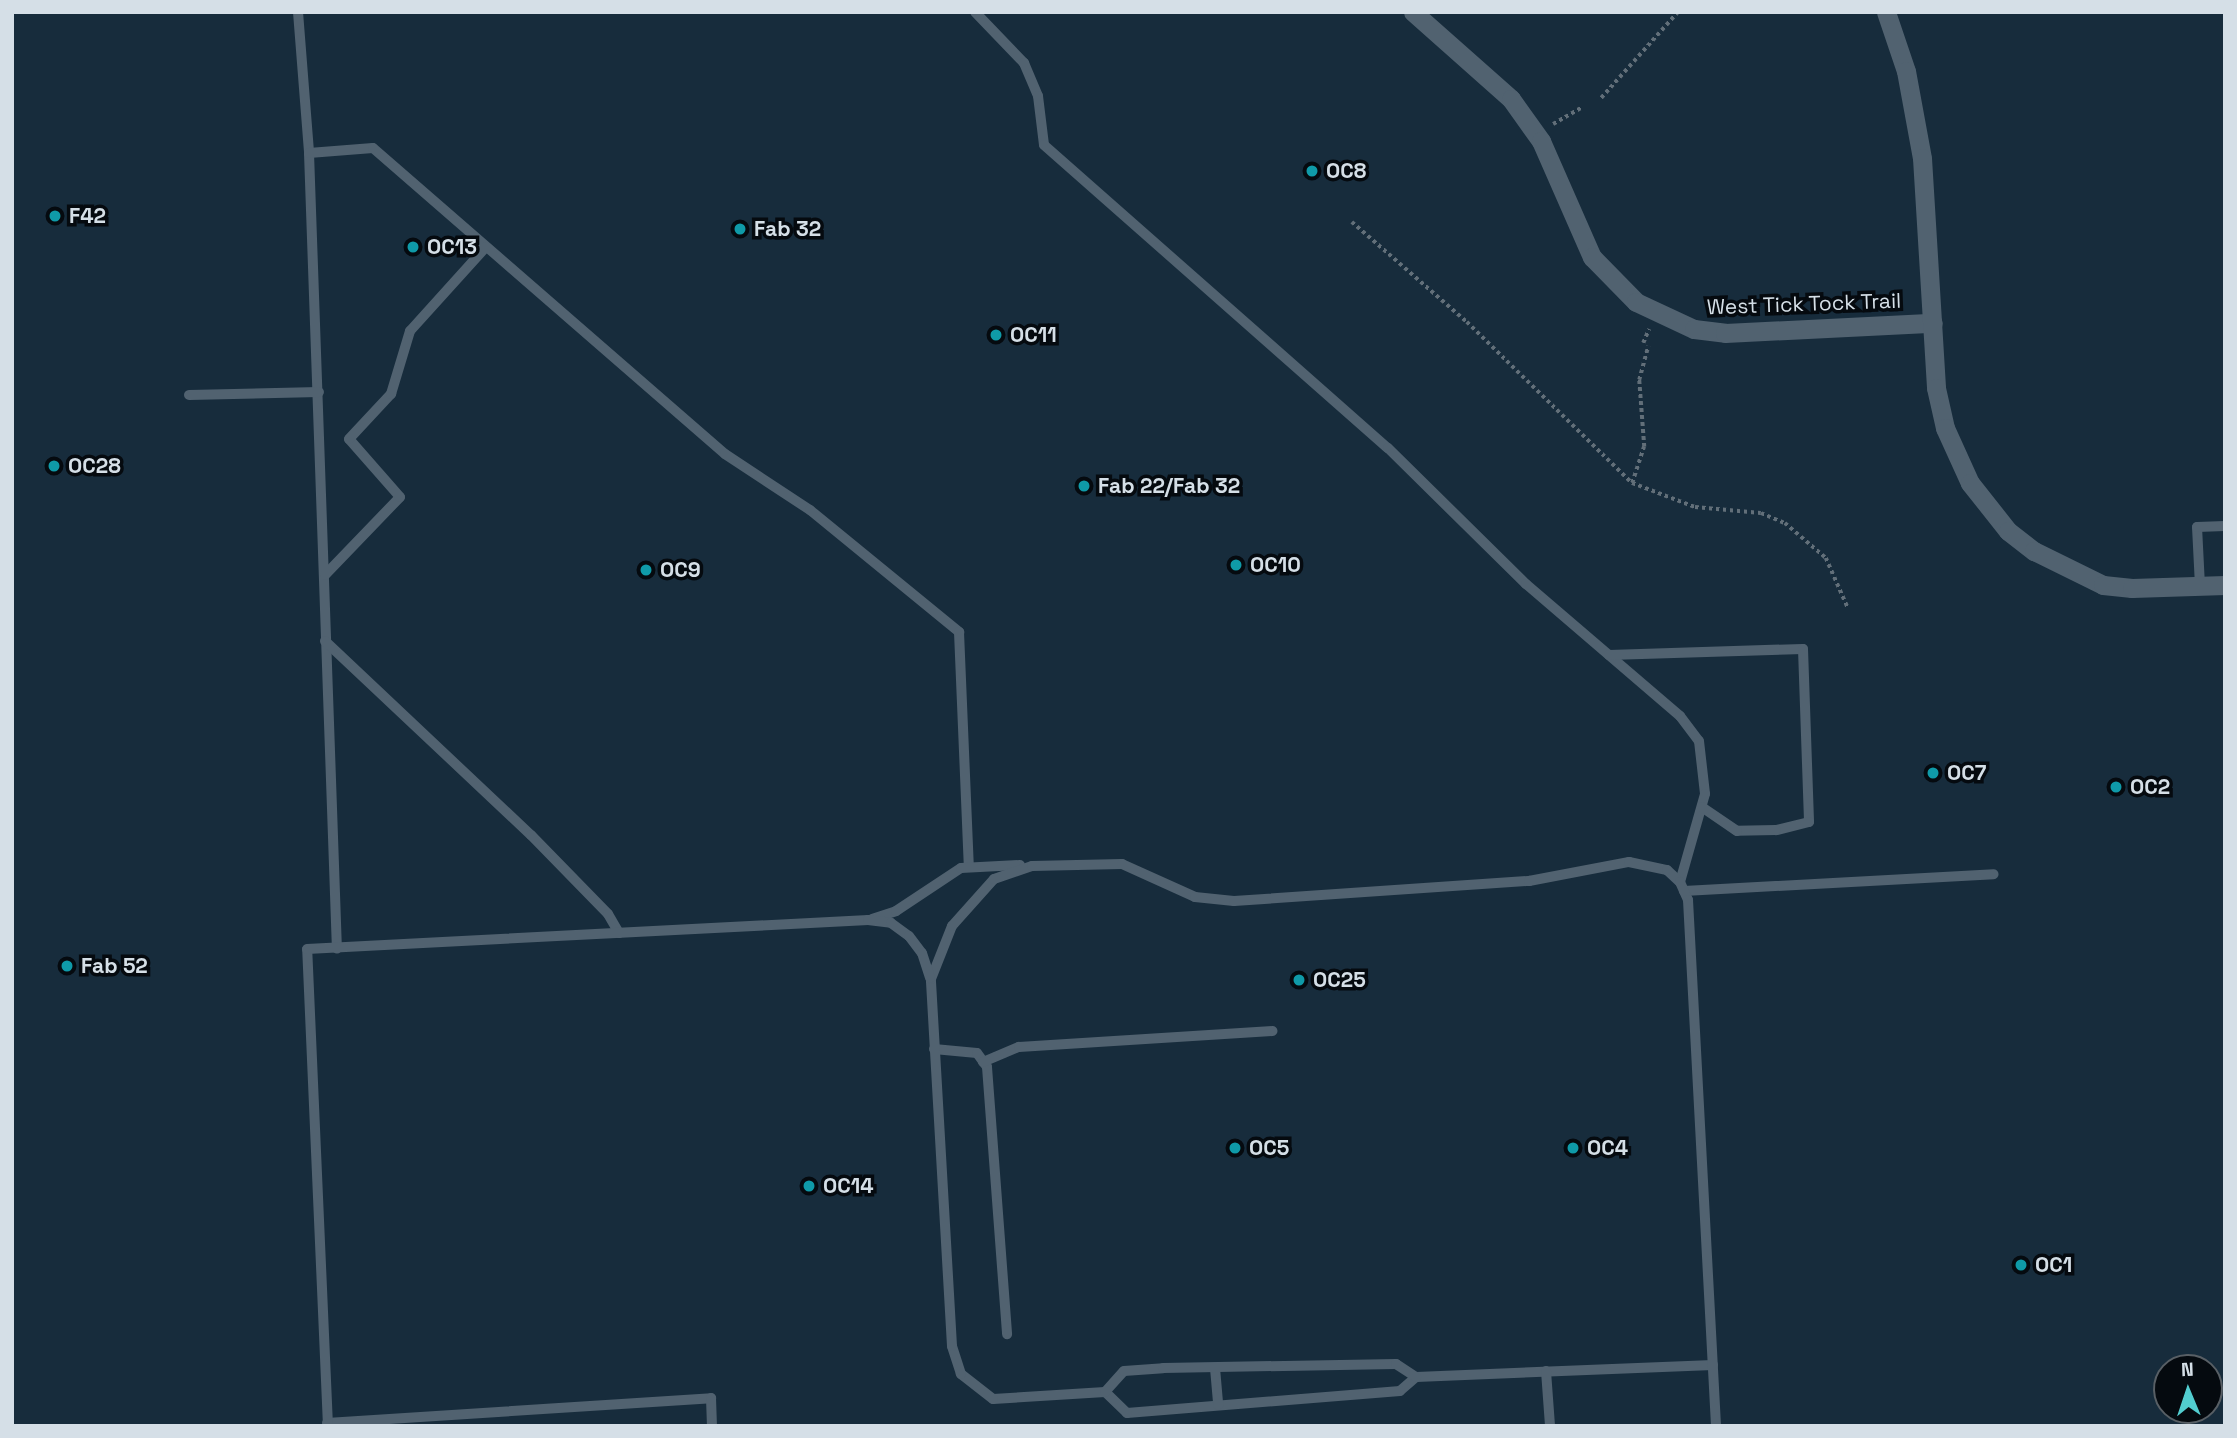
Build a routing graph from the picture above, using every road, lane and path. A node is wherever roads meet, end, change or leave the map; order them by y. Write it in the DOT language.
graph roads {
  1 [pos="298,12"];
  2 [pos="975,12"];
  3 [pos="1413,12"];
  4 [pos="1678,12"];
  5 [pos="1886,12"];
  6 [pos="1601,98"];
  7 [pos="1581,108"];
  8 [pos="1548,127"];
  9 [pos="309,153"];
  10 [pos="1352,222"];
  11 [pos="486,247"];
  12 [pos="1933,323"];
  13 [pos="1648,346"];
  14 [pos="319,392"];
  15 [pos="189,395"];
  16 [pos="1632,483"];
  17 [pos="2225,526"];
  18 [pos="325,575"];
  19 [pos="2225,585"];
  20 [pos="2200,586"];
  21 [pos="1848,608"];
  22 [pos="325,641"];
  23 [pos="1609,655"];
  24 [pos="1702,807"];
  25 [pos="969,866"];
  26 [pos="1032,866"];
  27 [pos="1994,874"];
  28 [pos="1682,887"];
  29 [pos="868,920"];
  30 [pos="619,933"];
  31 [pos="337,949"];
  32 [pos="931,979"];
  33 [pos="1272,1031"];
  34 [pos="934,1049"];
  35 [pos="983,1062"];
  36 [pos="1007,1334"];
  37 [pos="1713,1365"];
  38 [pos="1215,1368"];
  39 [pos="1546,1371"];
  40 [pos="1416,1377"];
  41 [pos="1105,1392"];
  42 [pos="1218,1405"];
  43 [pos="327,1424"];
  44 [pos="712,1426"];
  45 [pos="1550,1426"];
  46 [pos="1716,1426"];
  1 -- 9 [label="lane"];
  2 -- 23 [label="lane"];
  3 -- 12 [label="street, West Tick Tock Trail"];
  4 -- 6 [label="path"];
  5 -- 12 [label="street"];
  7 -- 8 [label="path"];
  9 -- 11 [label="lane"];
  9 -- 14 [label="lane"];
  10 -- 16 [label="path"];
  11 -- 18 [label="lane"];
  11 -- 25 [label="lane"];
  12 -- 20 [label="street"];
  13 -- 16 [label="path"];
  14 -- 15 [label="lane"];
  14 -- 18 [label="lane"];
  16 -- 21 [label="path"];
  17 -- 20 [label="lane"];
  18 -- 22 [label="lane"];
  19 -- 20 [label="street"];
  22 -- 30 [label="lane"];
  22 -- 31 [label="lane"];
  23 -- 24 [label="lane"];
  23 -- 24 [label="lane"];
  24 -- 28 [label="lane"];
  25 -- 26 [label="lane"];
  25 -- 29 [label="lane"];
  26 -- 28 [label="lane"];
  26 -- 32 [label="lane"];
  27 -- 28 [label="lane"];
  28 -- 37 [label="lane"];
  29 -- 30 [label="lane"];
  29 -- 32 [label="lane"];
  30 -- 31 [label="lane"];
  31 -- 43 [label="lane"];
  32 -- 34 [label="lane"];
  33 -- 35 [label="lane"];
  34 -- 35 [label="lane"];
  34 -- 41 [label="lane"];
  35 -- 36 [label="lane"];
  37 -- 39 [label="lane"];
  37 -- 46 [label="lane"];
  38 -- 40 [label="lane"];
  38 -- 41 [label="lane"];
  38 -- 42 [label="lane"];
  39 -- 40 [label="lane"];
  39 -- 45 [label="lane"];
  40 -- 42 [label="lane"];
  41 -- 42 [label="lane"];
  43 -- 44 [label="lane"];
}
